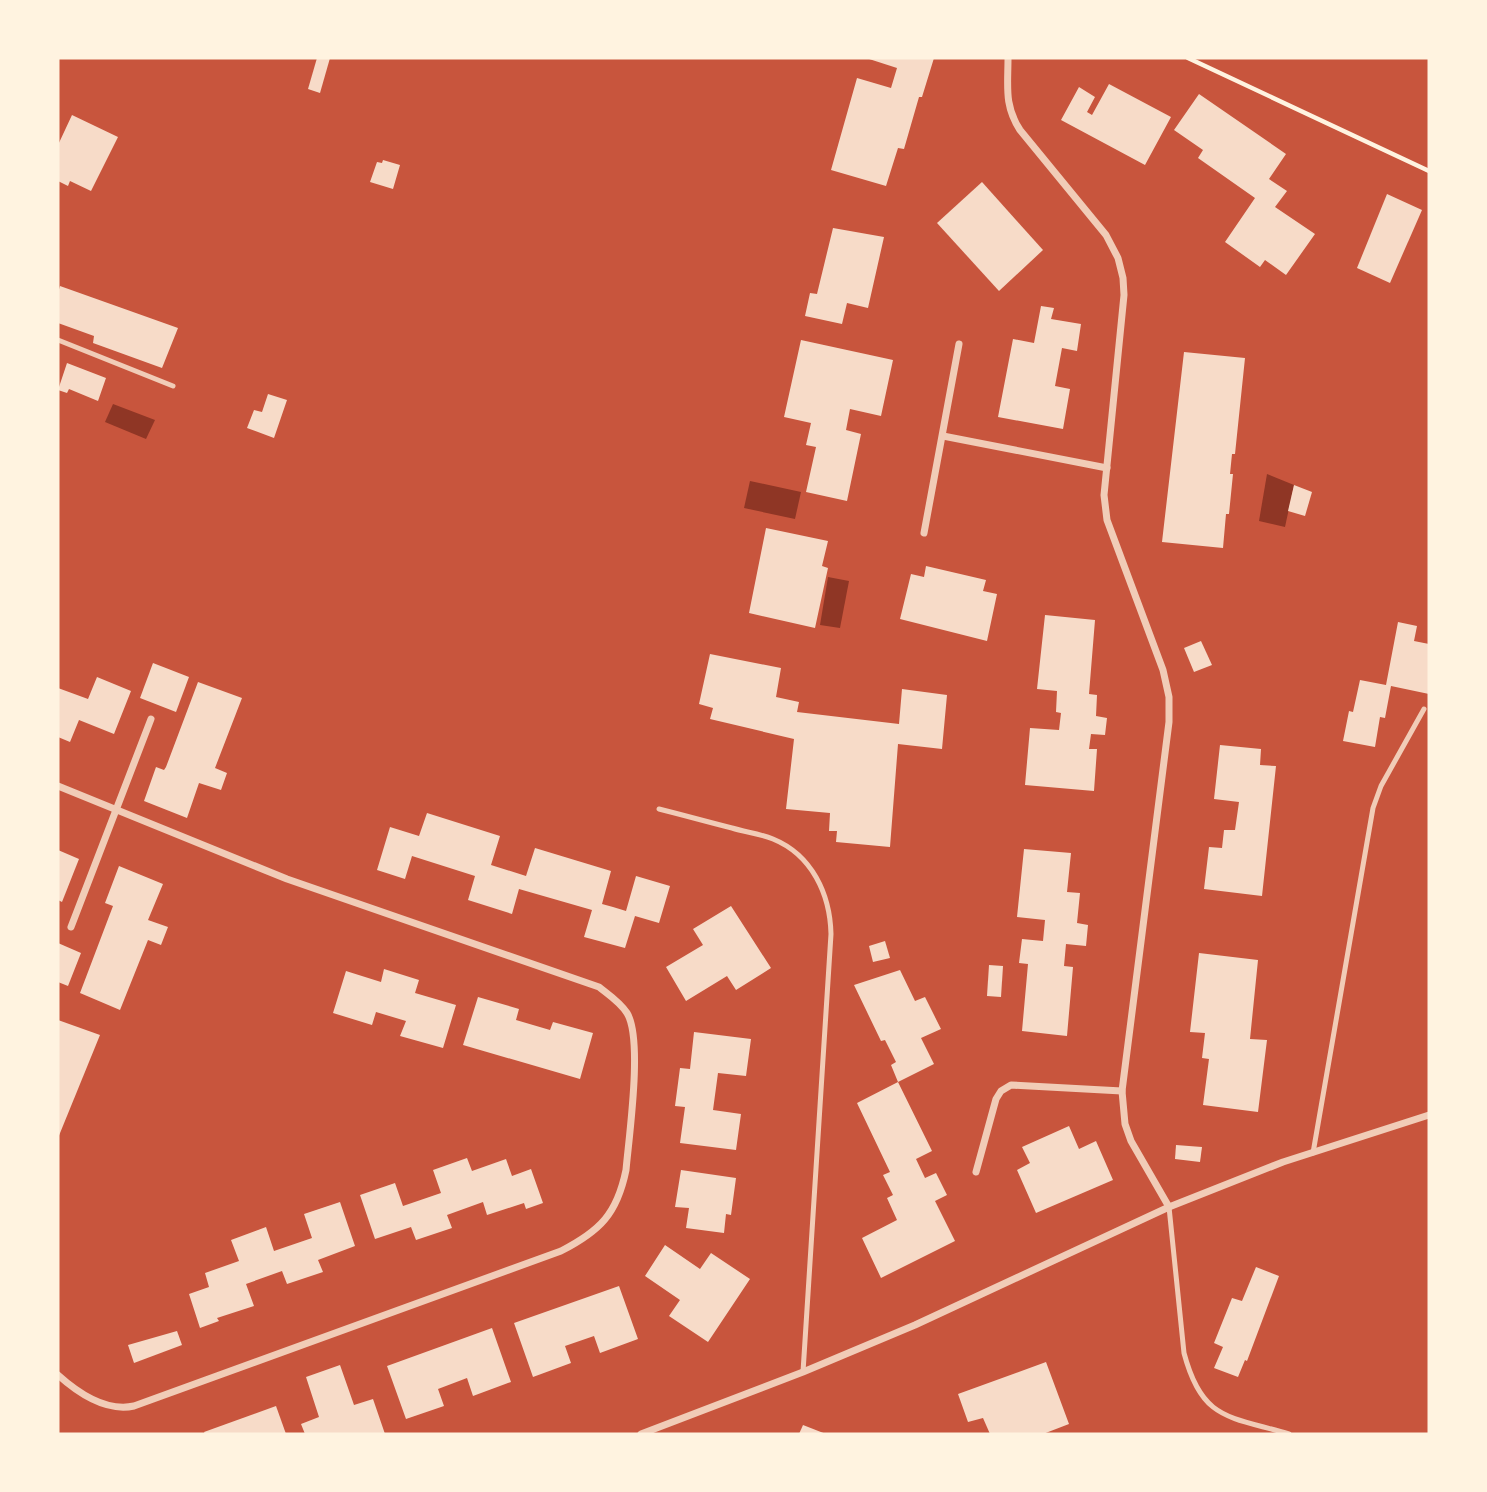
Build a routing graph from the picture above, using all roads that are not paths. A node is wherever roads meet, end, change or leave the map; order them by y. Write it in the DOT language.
graph roads {
  1 [pos="1008,58"];
  2 [pos="58,340"];
  3 [pos="959,344"];
  4 [pos="173,386"];
  5 [pos="943,436"];
  6 [pos="1107,468"];
  7 [pos="923,533"];
  8 [pos="1424,709"];
  9 [pos="151,719"];
  10 [pos="58,786"];
  11 [pos="659,809"];
  12 [pos="116,810"];
  13 [pos="71,928"];
  14 [pos="1122,1091"];
  15 [pos="1429,1115"];
  16 [pos="1313,1153"];
  17 [pos="976,1172"];
  18 [pos="1169,1207"];
  19 [pos="803,1372"];
  20 [pos="58,1375"];
  21 [pos="641,1434"];
  22 [pos="1289,1434"];
  1 -- 6 [label="street"];
  2 -- 4 [label="lane"];
  3 -- 5 [label="street"];
  5 -- 6 [label="street"];
  5 -- 7 [label="street"];
  6 -- 14 [label="street"];
  8 -- 16 [label="lane"];
  9 -- 12 [label="street"];
  10 -- 12 [label="street"];
  11 -- 19 [label="lane"];
  12 -- 13 [label="street"];
  12 -- 20 [label="street"];
  14 -- 17 [label="street"];
  14 -- 18 [label="street"];
  15 -- 16 [label="street"];
  16 -- 18 [label="street"];
  18 -- 19 [label="street"];
  18 -- 22 [label="lane"];
  19 -- 21 [label="street"];
}
